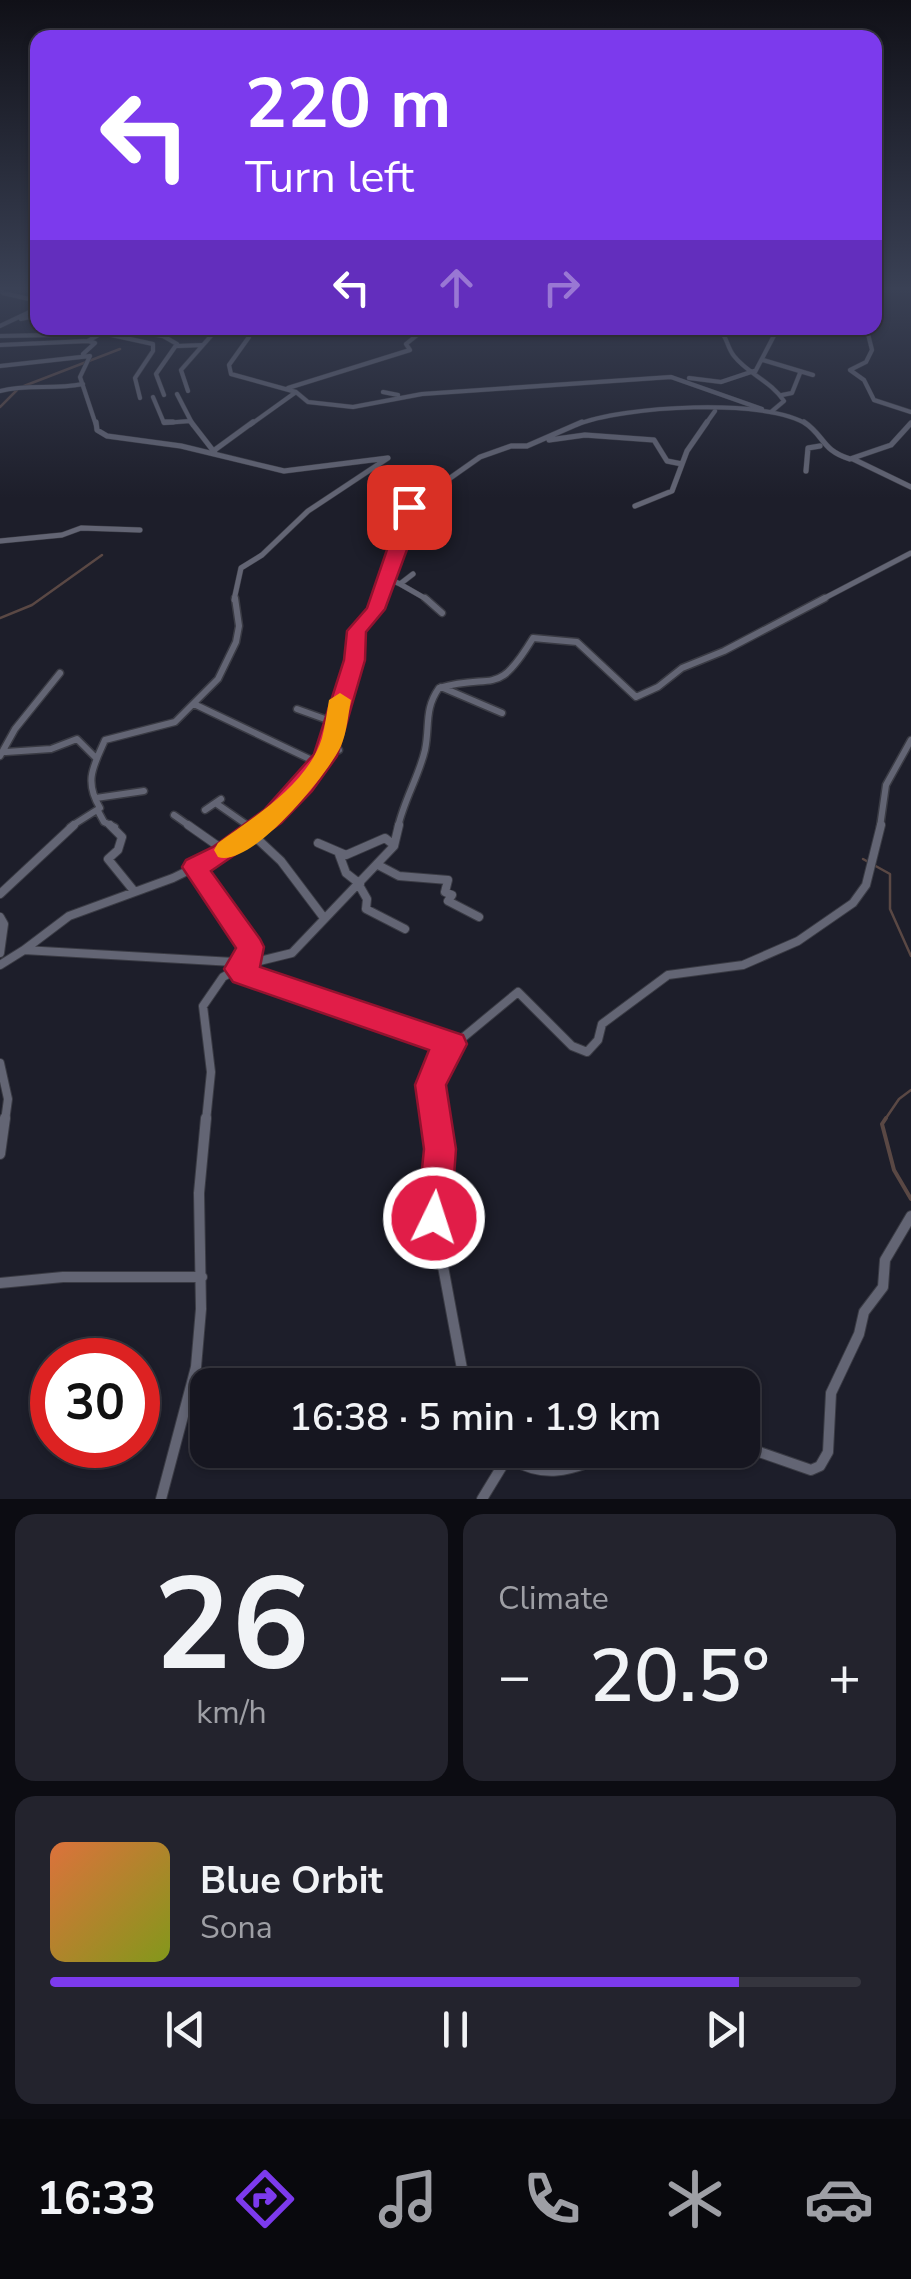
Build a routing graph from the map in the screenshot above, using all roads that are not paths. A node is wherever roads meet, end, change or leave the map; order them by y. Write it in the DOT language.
graph roads {
  1 [pos="46,358"];
  2 [pos="91,358"];
  3 [pos="147,358"];
  4 [pos="167,358"];
  5 [pos="191,358"];
  6 [pos="234,358"];
  7 [pos="385,358"];
  8 [pos="733,358"];
  9 [pos="868,358"];
  10 [pos="763,360"];
  11 [pos="0,366"];
  12 [pos="754,372"];
  13 [pos="800,373"];
  14 [pos="813,376"];
  15 [pos="678,378"];
  16 [pos="83,384"];
  17 [pos="286,389"];
  18 [pos="188,390"];
  19 [pos="0,392"];
  20 [pos="296,392"];
  21 [pos="383,392"];
  22 [pos="177,394"];
  23 [pos="164,395"];
  24 [pos="782,395"];
  25 [pos="404,396"];
  26 [pos="153,397"];
  27 [pos="140,398"];
  28 [pos="716,410"];
  29 [pos="769,412"];
  30 [pos="911,412"];
  31 [pos="190,420"];
  32 [pos="911,424"];
  33 [pos="546,440"];
  34 [pos="821,446"];
  35 [pos="215,452"];
  36 [pos="852,459"];
  37 [pos="682,464"];
  38 [pos="806,470"];
  39 [pos="911,477"];
  40 [pos="899,480"];
  41 [pos="911,487"];
  42 [pos="635,506"];
  43 [pos="140,530"];
  44 [pos="0,541"];
  45 [pos="911,553"];
  46 [pos="413,574"];
  47 [pos="387,578"];
  48 [pos="400,584"];
  49 [pos="442,613"];
  50 [pos="60,673"];
  51 [pos="441,687"];
  52 [pos="194,704"];
  53 [pos="297,709"];
  54 [pos="502,713"];
  55 [pos="336,724"];
  56 [pos="911,740"];
  57 [pos="340,750"];
  58 [pos="3,754"];
  59 [pos="325,756"];
  60 [pos="96,758"];
  61 [pos="320,764"];
  62 [pos="144,791"];
  63 [pos="95,798"];
  64 [pos="205,810"];
  65 [pos="98,811"];
  66 [pos="174,815"];
  67 [pos="252,832"];
  68 [pos="318,843"];
  69 [pos="394,846"];
  70 [pos="225,852"];
  71 [pos="339,854"];
  72 [pos="378,865"];
  73 [pos="195,867"];
  74 [pos="359,884"];
  75 [pos="134,891"];
  76 [pos="0,894"];
  77 [pos="0,916"];
  78 [pos="479,917"];
  79 [pos="324,918"];
  80 [pos="405,929"];
  81 [pos="24,950"];
  82 [pos="1,960"];
  83 [pos="243,965"];
  84 [pos="452,1044"];
  85 [pos="0,1063"];
  86 [pos="4,1107"];
  87 [pos="0,1154"];
  88 [pos="911,1216"];
  89 [pos="202,1277"];
  90 [pos="0,1283"];
  91 [pos="462,1368"];
  92 [pos="760,1452"];
  93 [pos="496,1468"];
  94 [pos="529,1468"];
  95 [pos="573,1468"];
  96 [pos="161,1499"];
  97 [pos="482,1499"];
  1 -- 11 [label="street"];
  2 -- 16 [label="street"];
  3 -- 27 [label="street"];
  4 -- 23 [label="street"];
  5 -- 18 [label="street"];
  6 -- 17 [label="street"];
  7 -- 17 [label="street"];
  8 -- 12 [label="street"];
  9 -- 30 [label="street"];
  10 -- 12 [label="street"];
  10 -- 13 [label="street"];
  12 -- 15 [label="street"];
  12 -- 24 [label="street"];
  13 -- 14 [label="street"];
  13 -- 24 [label="street"];
  15 -- 25 [label="street"];
  15 -- 29 [label="street"];
  16 -- 19 [label="street"];
  16 -- 35 [label="street"];
  17 -- 20 [label="street"];
  20 -- 25 [label="street"];
  20 -- 35 [label="street"];
  21 -- 25 [label="street"];
  22 -- 31 [label="street"];
  24 -- 29 [label="street"];
  26 -- 31 [label="street"];
  28 -- 29 [label="street"];
  28 -- 33 [label="street"];
  28 -- 37 [label="street"];
  29 -- 34 [label="street"];
  31 -- 35 [label="street"];
  32 -- 36 [label="street"];
  33 -- 37 [label="street"];
  33 -- 47 [label="street"];
  34 -- 36 [label="street"];
  34 -- 38 [label="street"];
  35 -- 52 [label="street"];
  36 -- 40 [label="street"];
  37 -- 42 [label="street"];
  39 -- 40 [label="street"];
  40 -- 41 [label="street"];
  43 -- 44 [label="street"];
  45 -- 51 [label="street"];
  46 -- 48 [label="street"];
  47 -- 48 [label="street"];
  47 -- 55 [label="street"];
  48 -- 49 [label="street"];
  50 -- 58 [label="street"];
  51 -- 54 [label="street"];
  51 -- 69 [label="street"];
  52 -- 60 [label="street"];
  52 -- 61 [label="street"];
  53 -- 55 [label="street"];
  55 -- 59 [label="street"];
  56 -- 84 [label="street"];
  57 -- 59 [label="street"];
  58 -- 60 [label="street"];
  59 -- 61 [label="street"];
  60 -- 63 [label="street"];
  61 -- 67 [label="street"];
  62 -- 63 [label="street"];
  63 -- 65 [label="street"];
  64 -- 67 [label="street"];
  65 -- 75 [label="street"];
  65 -- 76 [label="street"];
  66 -- 70 [label="street"];
  67 -- 70 [label="street"];
  67 -- 79 [label="street"];
  68 -- 71 [label="street"];
  69 -- 71 [label="street"];
  69 -- 72 [label="street"];
  70 -- 73 [label="street"];
  71 -- 74 [label="street"];
  72 -- 74 [label="street"];
  72 -- 78 [label="street"];
  73 -- 75 [label="street"];
  73 -- 83 [label="street"];
  74 -- 79 [label="street"];
  74 -- 80 [label="street"];
  75 -- 81 [label="street"];
  77 -- 82 [label="street"];
  79 -- 83 [label="street"];
  81 -- 82 [label="street"];
  81 -- 83 [label="street"];
  83 -- 84 [label="street"];
  83 -- 89 [label="street"];
  84 -- 91 [label="street"];
  85 -- 86 [label="street"];
  86 -- 87 [label="street"];
  88 -- 92 [label="street"];
  89 -- 90 [label="street"];
  89 -- 96 [label="street"];
  93 -- 97 [label="street"];
  94 -- 95 [label="street"];
}
